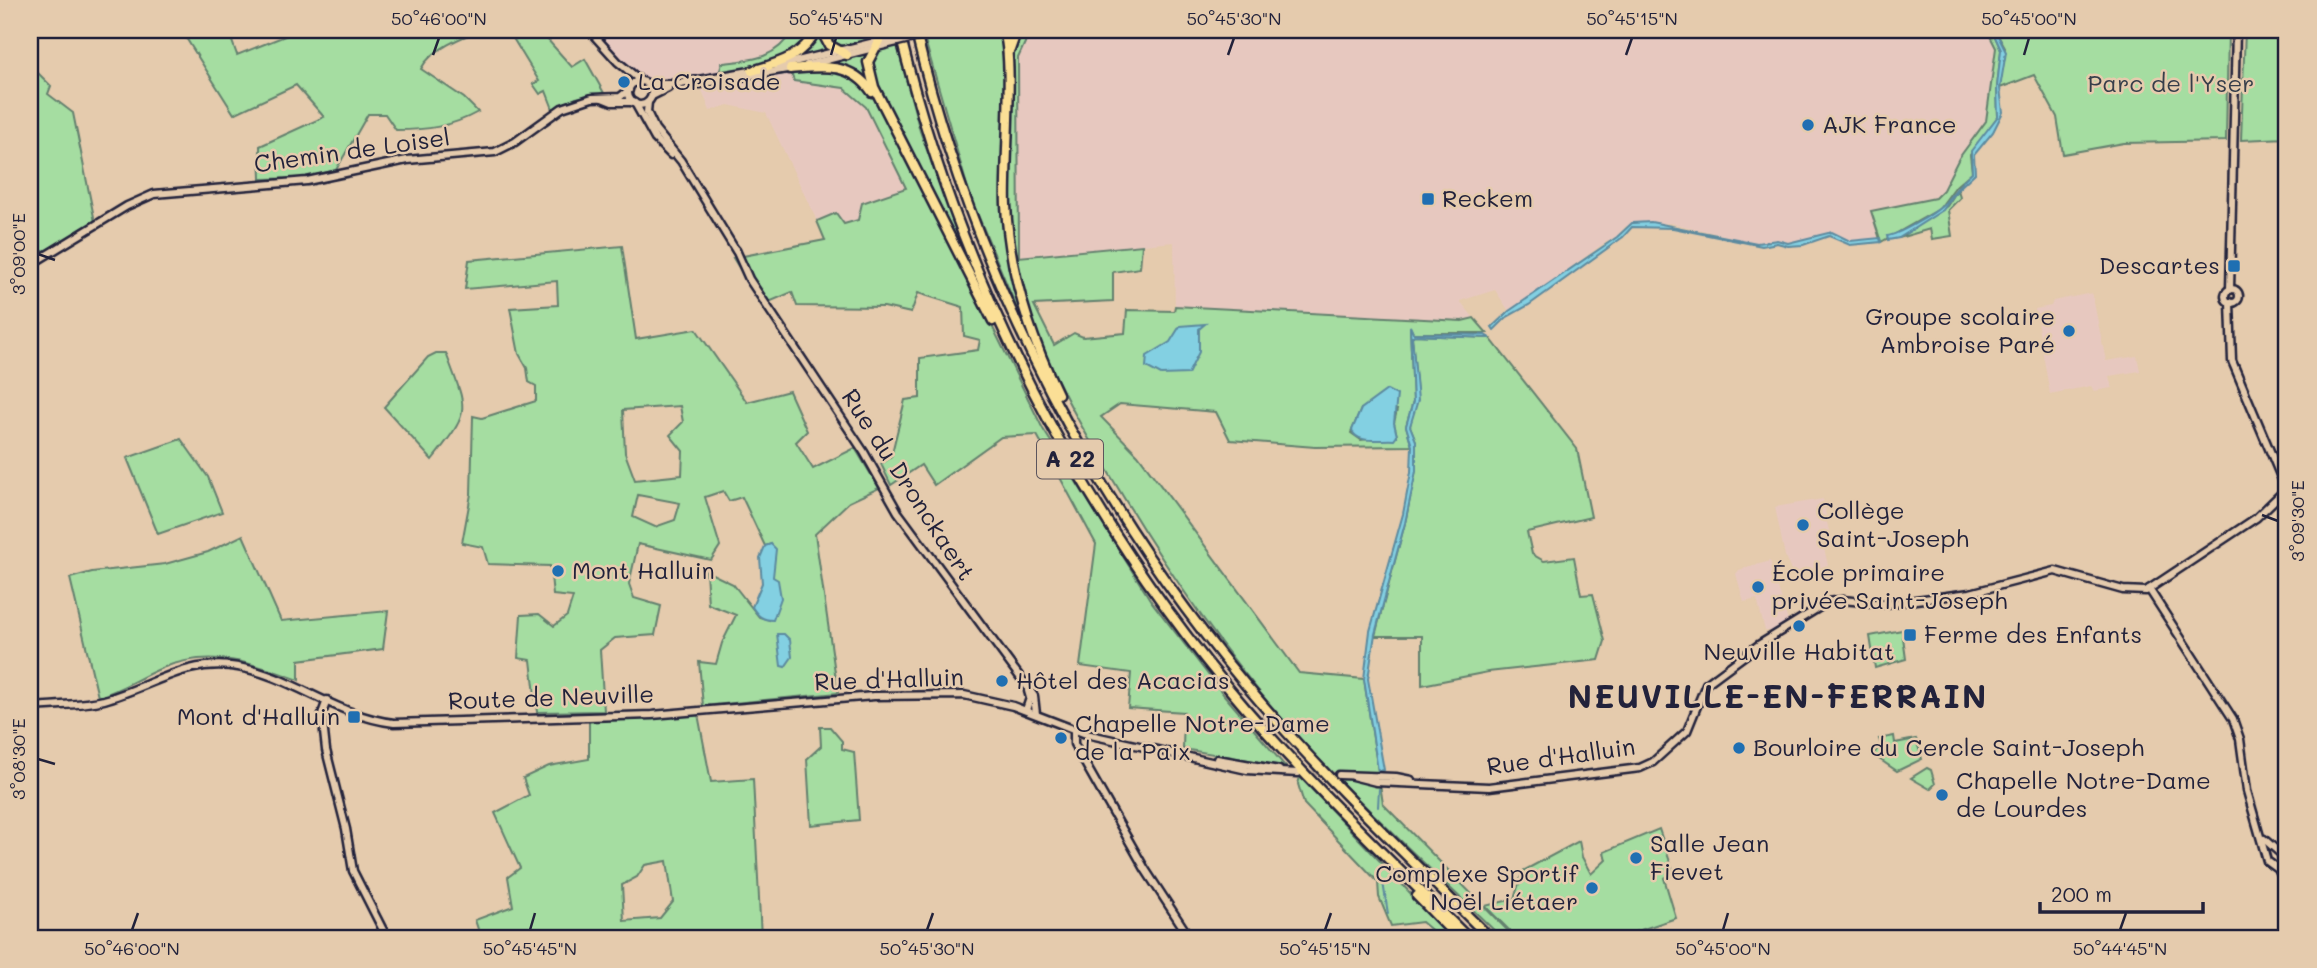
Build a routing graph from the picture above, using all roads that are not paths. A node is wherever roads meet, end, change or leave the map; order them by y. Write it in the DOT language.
graph roads {
  1 [pos="589,30"];
  2 [pos="816,30"];
  3 [pos="821,30"];
  4 [pos="899,30"];
  5 [pos="915,30"];
  6 [pos="949,30"];
  7 [pos="1003,30"];
  8 [pos="1017,30"];
  9 [pos="2237,30"];
  10 [pos="931,31"];
  11 [pos="882,43"];
  12 [pos="842,53"];
  13 [pos="618,62"];
  14 [pos="1008,67"];
  15 [pos="790,69"];
  16 [pos="752,71"];
  17 [pos="644,83"];
  18 [pos="630,89"];
  19 [pos="601,97"];
  20 [pos="650,99"];
  21 [pos="634,103"];
  22 [pos="888,116"];
  23 [pos="687,171"];
  24 [pos="30,265"];
  25 [pos="1071,460"];
  26 [pos="1088,460"];
  27 [pos="2287,489"];
  28 [pos="2149,589"];
  29 [pos="1026,686"];
  30 [pos="327,700"];
  31 [pos="799,702"];
  32 [pos="30,708"];
  33 [pos="1026,710"];
  34 [pos="1036,714"];
  35 [pos="1074,730"];
  36 [pos="1083,733"];
  37 [pos="1081,753"];
  38 [pos="1182,754"];
  39 [pos="1339,775"];
  40 [pos="2260,831"];
  41 [pos="2276,850"];
  42 [pos="2267,855"];
  43 [pos="2282,860"];
  44 [pos="2274,866"];
  45 [pos="1396,870"];
  46 [pos="2287,877"];
  47 [pos="2287,887"];
  48 [pos="387,938"];
  49 [pos="1190,938"];
  50 [pos="1458,938"];
  51 [pos="1468,938"];
  52 [pos="1490,938"];
  1 -- 13 [label="main road"];
  2 -- 16 [label="highway"];
  3 -- 12 [label="highway"];
  4 -- 25 [label="highway, A 22"];
  5 -- 26 [label="highway, A 22"];
  6 -- 10 [label="main road"];
  7 -- 14 [label="highway"];
  8 -- 14 [label="highway"];
  9 -- 27 [label="main road"];
  10 -- 11 [label="main road, bridge"];
  11 -- 12 [label="main road"];
  11 -- 22 [label="highway"];
  12 -- 15 [label="main road, Chemin de Loisel"];
  12 -- 16 [label="main road"];
  13 -- 17 [label="main road"];
  13 -- 18 [label="main road, Rue du Dronckaert"];
  14 -- 26 [label="highway"];
  15 -- 20 [label="main road, Chemin de Loisel"];
  15 -- 22 [label="highway"];
  16 -- 17 [label="main road"];
  17 -- 18 [label="main road, Chemin de Loisel"];
  17 -- 20 [label="main road, Rue du Dronckaert"];
  18 -- 19 [label="main road, Chemin de Loisel"];
  18 -- 21 [label="main road, Rue du Dronckaert"];
  19 -- 21 [label="main road, Chemin de Loisel"];
  19 -- 24 [label="main road, Chemin de Loisel"];
  20 -- 21 [label="main road, Chemin de Loisel"];
  20 -- 23 [label="main road, Rue du Dronckaert"];
  21 -- 23 [label="main road, Rue du Dronckaert"];
  22 -- 25 [label="highway"];
  23 -- 29 [label="main road, Rue du Dronckaert"];
  25 -- 45 [label="highway, A 22"];
  26 -- 52 [label="highway, A 22"];
  27 -- 28 [label="main road"];
  28 -- 39 [label="main road, Rue d'Halluin"];
  28 -- 40 [label="main road"];
  29 -- 33 [label="main road"];
  29 -- 34 [label="main road, Rue du Dronckaert"];
  30 -- 31 [label="main road, Route de Neuville"];
  30 -- 32 [label="main road, Route de Neuville"];
  30 -- 48 [label="main road"];
  31 -- 33 [label="main road, Rue d'Halluin"];
  33 -- 34 [label="main road, Rue d'Halluin"];
  34 -- 35 [label="main road, Rue d'Halluin"];
  35 -- 36 [label="main road, Rue d'Halluin"];
  35 -- 37 [label="main road"];
  36 -- 37 [label="main road"];
  36 -- 38 [label="main road, Rue d'Halluin"];
  37 -- 49 [label="main road"];
  38 -- 38 [label="main road, Rue d'Halluin"];
  40 -- 41 [label="main road"];
  40 -- 42 [label="main road"];
  41 -- 42 [label="main road"];
  41 -- 43 [label="main road"];
  42 -- 44 [label="main road"];
  43 -- 44 [label="main road"];
  43 -- 46 [label="main road"];
  44 -- 47 [label="main road"];
  45 -- 50 [label="highway"];
  45 -- 51 [label="highway, A 22"];
}
